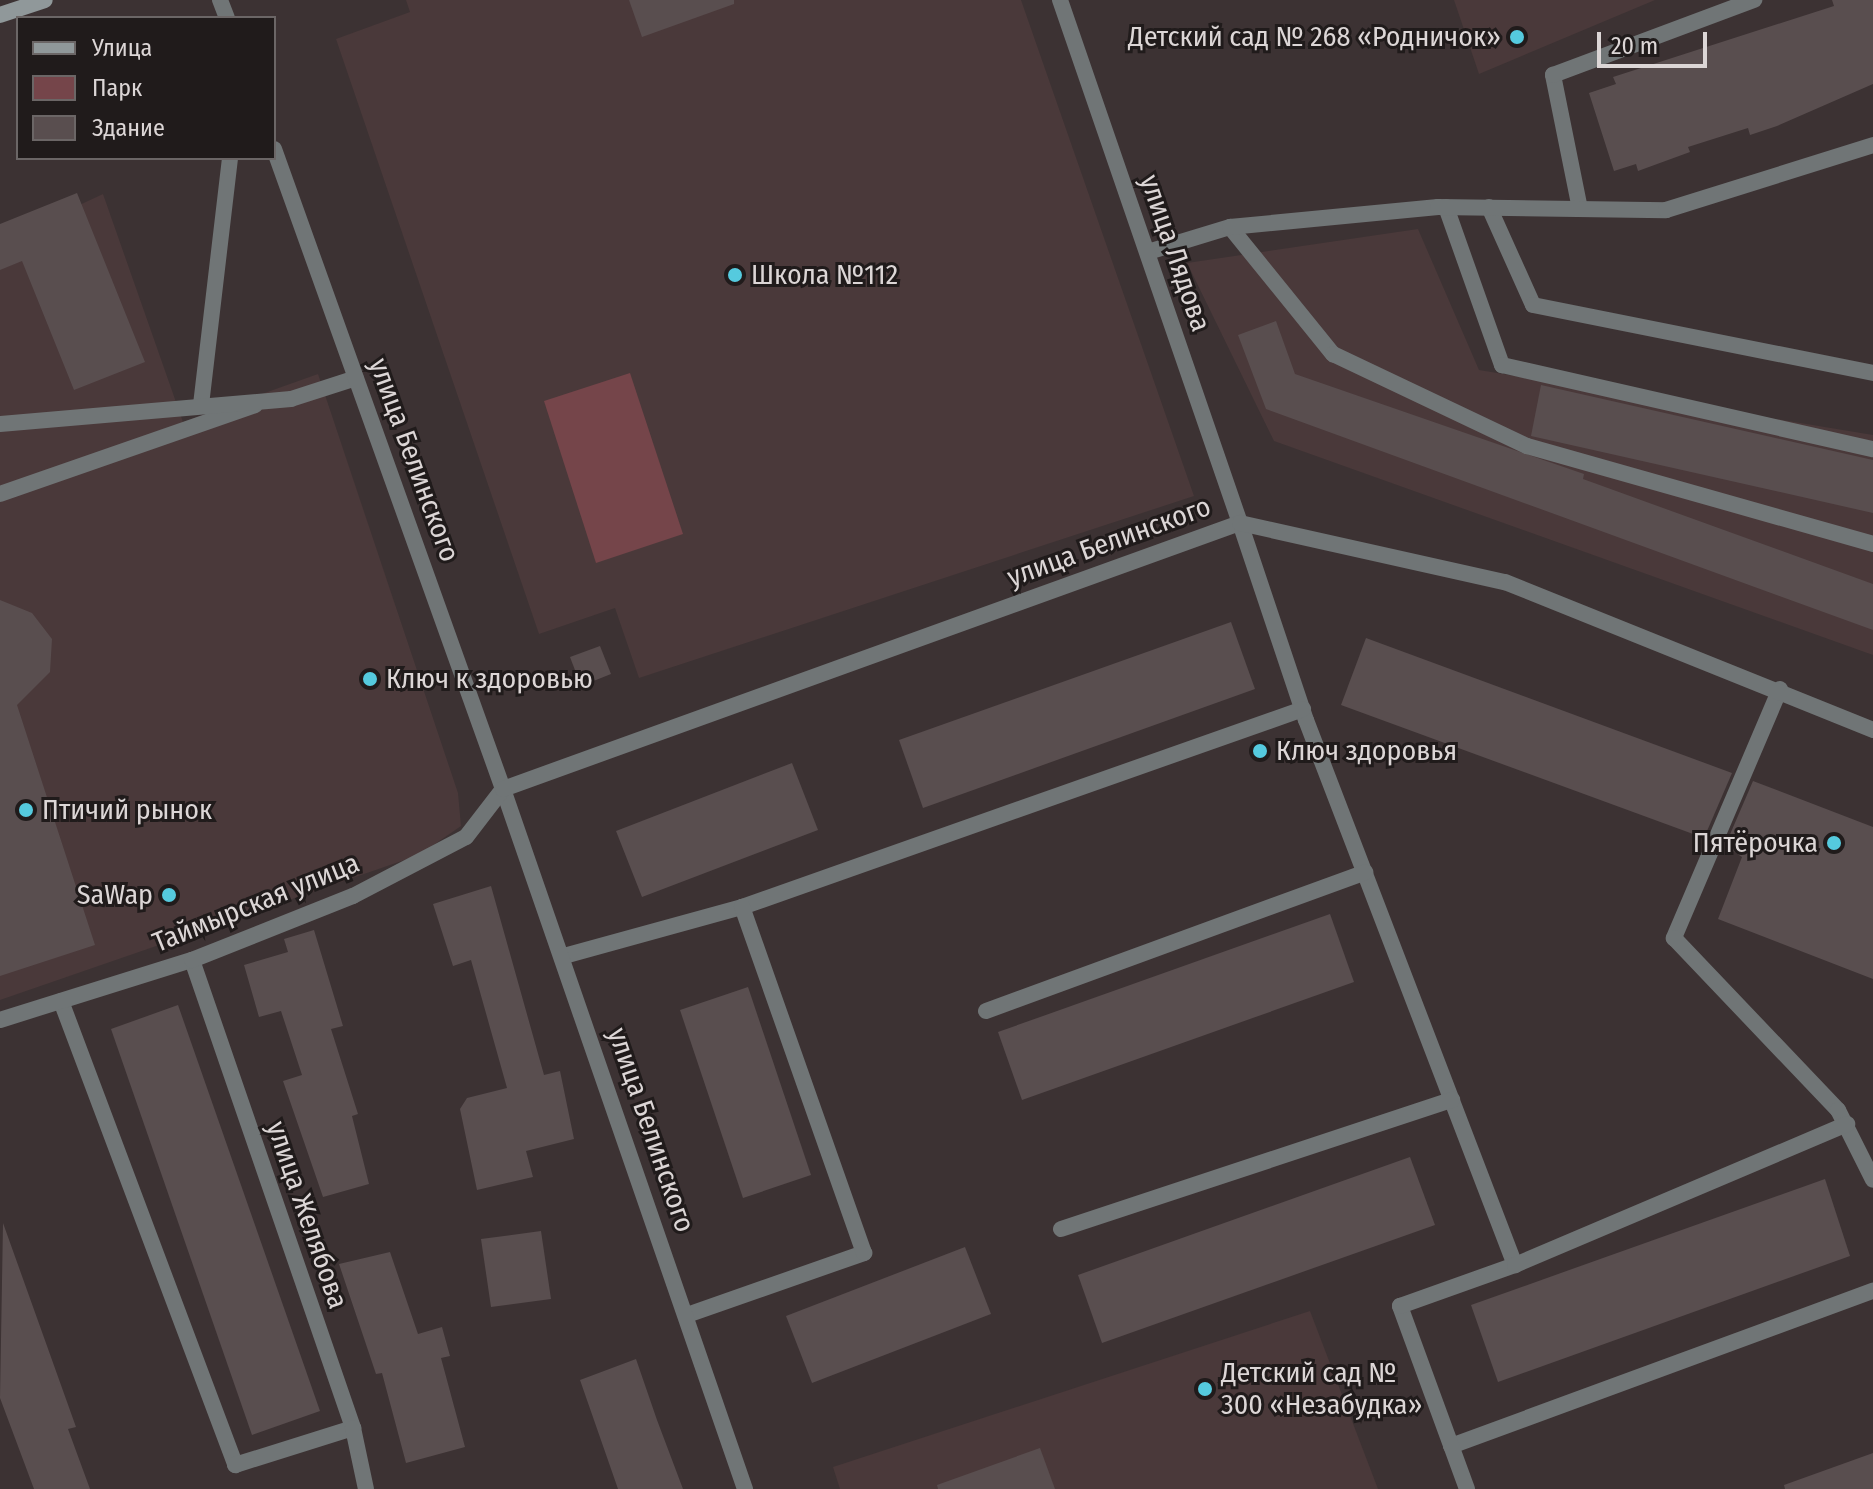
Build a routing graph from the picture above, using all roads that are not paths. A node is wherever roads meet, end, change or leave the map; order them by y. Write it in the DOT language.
graph roads {
  1 [pos="45,0"];
  2 [pos="1060,0"];
  3 [pos="1754,0"];
  4 [pos="0,15"];
  5 [pos="1873,145"];
  6 [pos="276,155"];
  7 [pos="230,160"];
  8 [pos="1446,207"];
  9 [pos="1489,207"];
  10 [pos="1580,209"];
  11 [pos="1230,227"];
  12 [pos="1148,252"];
  13 [pos="1873,373"];
  14 [pos="356,378"];
  15 [pos="266,401"];
  16 [pos="201,405"];
  17 [pos="0,424"];
  18 [pos="1873,449"];
  19 [pos="0,494"];
  20 [pos="1240,523"];
  21 [pos="1873,544"];
  22 [pos="1780,689"];
  23 [pos="1303,709"];
  24 [pos="1873,730"];
  25 [pos="503,789"];
  26 [pos="1365,872"];
  27 [pos="742,907"];
  28 [pos="564,956"];
  29 [pos="192,960"];
  30 [pos="61,1001"];
  31 [pos="986,1011"];
  32 [pos="0,1020"];
  33 [pos="1452,1100"];
  34 [pos="1847,1124"];
  35 [pos="1873,1180"];
  36 [pos="1061,1229"];
  37 [pos="1515,1265"];
  38 [pos="1873,1291"];
  39 [pos="687,1315"];
  40 [pos="353,1428"];
  41 [pos="1451,1446"];
  42 [pos="366,1489"];
  43 [pos="745,1489"];
  44 [pos="1467,1489"];
  1 -- 4 [label="main road"];
  2 -- 12 [label="street, улица Лядова"];
  3 -- 10 [label="street"];
  5 -- 10 [label="street"];
  6 -- 14 [label="street, улица Белинского"];
  7 -- 16 [label="street"];
  8 -- 9 [label="street"];
  8 -- 11 [label="street"];
  8 -- 18 [label="street"];
  9 -- 10 [label="street"];
  9 -- 13 [label="street"];
  11 -- 12 [label="street"];
  11 -- 21 [label="street"];
  12 -- 20 [label="street, улица Лядова"];
  14 -- 15 [label="street"];
  14 -- 25 [label="street, улица Белинского"];
  15 -- 16 [label="street"];
  15 -- 19 [label="street"];
  16 -- 17 [label="street"];
  20 -- 22 [label="street, улица Белинского"];
  20 -- 23 [label="street, улица Лядова"];
  20 -- 25 [label="street, улица Белинского"];
  22 -- 24 [label="street, улица Белинского"];
  22 -- 34 [label="street"];
  23 -- 26 [label="street, улица Лядова"];
  23 -- 27 [label="street"];
  25 -- 28 [label="street, улица Белинского"];
  25 -- 29 [label="street, Таймырская улица"];
  26 -- 31 [label="street"];
  26 -- 33 [label="street, улица Лядова"];
  27 -- 28 [label="street"];
  27 -- 39 [label="street"];
  28 -- 39 [label="street, улица Белинского"];
  29 -- 30 [label="street, Таймырская улица"];
  29 -- 40 [label="street, улица Желябова"];
  30 -- 32 [label="street, Таймырская улица"];
  30 -- 40 [label="street"];
  33 -- 36 [label="street"];
  33 -- 37 [label="street, улица Лядова"];
  34 -- 35 [label="street"];
  34 -- 37 [label="street"];
  37 -- 41 [label="street"];
  38 -- 41 [label="street"];
  39 -- 43 [label="street, улица Белинского"];
  40 -- 42 [label="street, улица Желябова"];
  41 -- 44 [label="street"];
}
